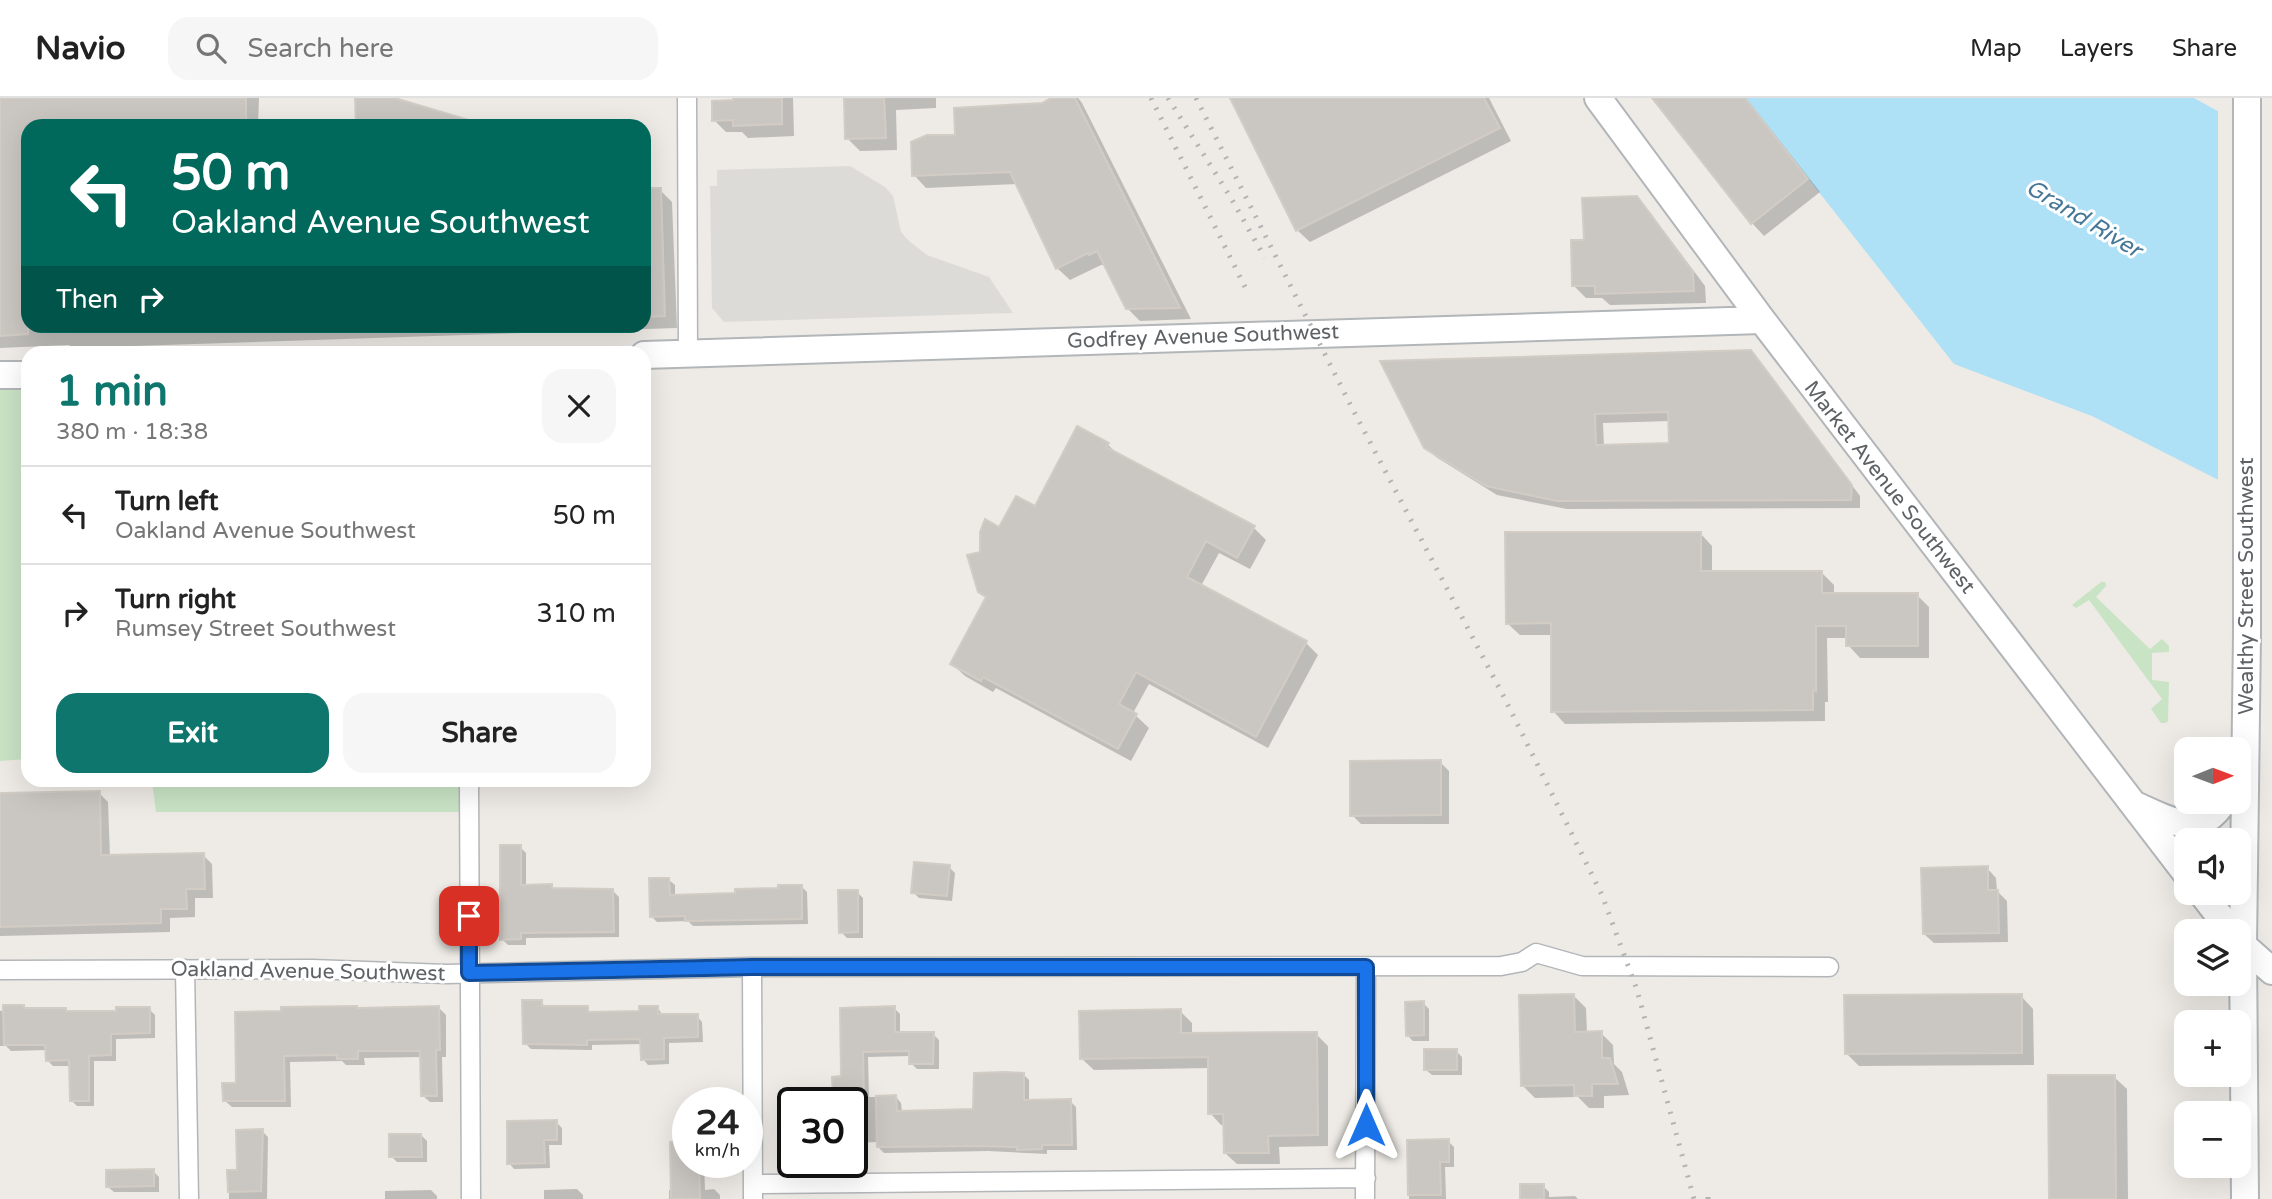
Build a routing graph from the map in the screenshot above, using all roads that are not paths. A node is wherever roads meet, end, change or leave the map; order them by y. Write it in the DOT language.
graph roads {
  1 [pos="687,98"];
  2 [pos="1598,98"];
  3 [pos="2246,108"];
  4 [pos="1762,320"];
  5 [pos="688,353"];
  6 [pos="651,355"];
  7 [pos="21,374"];
  8 [pos="0,375"];
  9 [pos="2243,737"];
  10 [pos="469,787"];
  11 [pos="2133,804"];
  12 [pos="2213,814"];
  13 [pos="2240,814"];
  14 [pos="2174,857"];
  15 [pos="2238,919"];
  16 [pos="2251,952"];
  17 [pos="752,967"];
  18 [pos="1366,967"];
  19 [pos="1829,967"];
  20 [pos="185,969"];
  21 [pos="0,970"];
  22 [pos="2272,971"];
  23 [pos="469,973"];
  24 [pos="2239,996"];
  25 [pos="1366,1178"];
  26 [pos="962,1190"];
  27 [pos="1089,1190"];
  28 [pos="753,1191"];
  29 [pos="189,1199"];
  30 [pos="471,1199"];
  31 [pos="1365,1199"];
  32 [pos="2245,1199"];
  1 -- 5 [label="street"];
  2 -- 4 [label="main road, Market Avenue Southwest"];
  3 -- 9 [label="main road, Wealthy Street Southwest"];
  4 -- 5 [label="main road, Godfrey Avenue Southwest"];
  4 -- 11 [label="main road, Market Avenue Southwest"];
  5 -- 6 [label="main road, Godfrey Avenue Southwest"];
  7 -- 8 [label="main road"];
  10 -- 23 [label="street"];
  11 -- 12 [label="main road"];
  11 -- 14 [label="main road, Market Avenue Southwest"];
  13 -- 15 [label="main road, Wealthy Street Southwest"];
  16 -- 22 [label="main road"];
  17 -- 18 [label="street, Oakland Avenue Southwest"];
  17 -- 23 [label="street, Oakland Avenue Southwest"];
  17 -- 28 [label="street"];
  18 -- 19 [label="street, Oakland Avenue Southwest"];
  18 -- 25 [label="street"];
  20 -- 21 [label="street, Oakland Avenue Southwest"];
  20 -- 23 [label="street, Oakland Avenue Southwest"];
  20 -- 29 [label="street"];
  23 -- 30 [label="street"];
  24 -- 32 [label="main road, Wealthy Street Southwest"];
  25 -- 27 [label="street"];
  25 -- 31 [label="street"];
  26 -- 27 [label="street"];
  26 -- 28 [label="street"];
}
